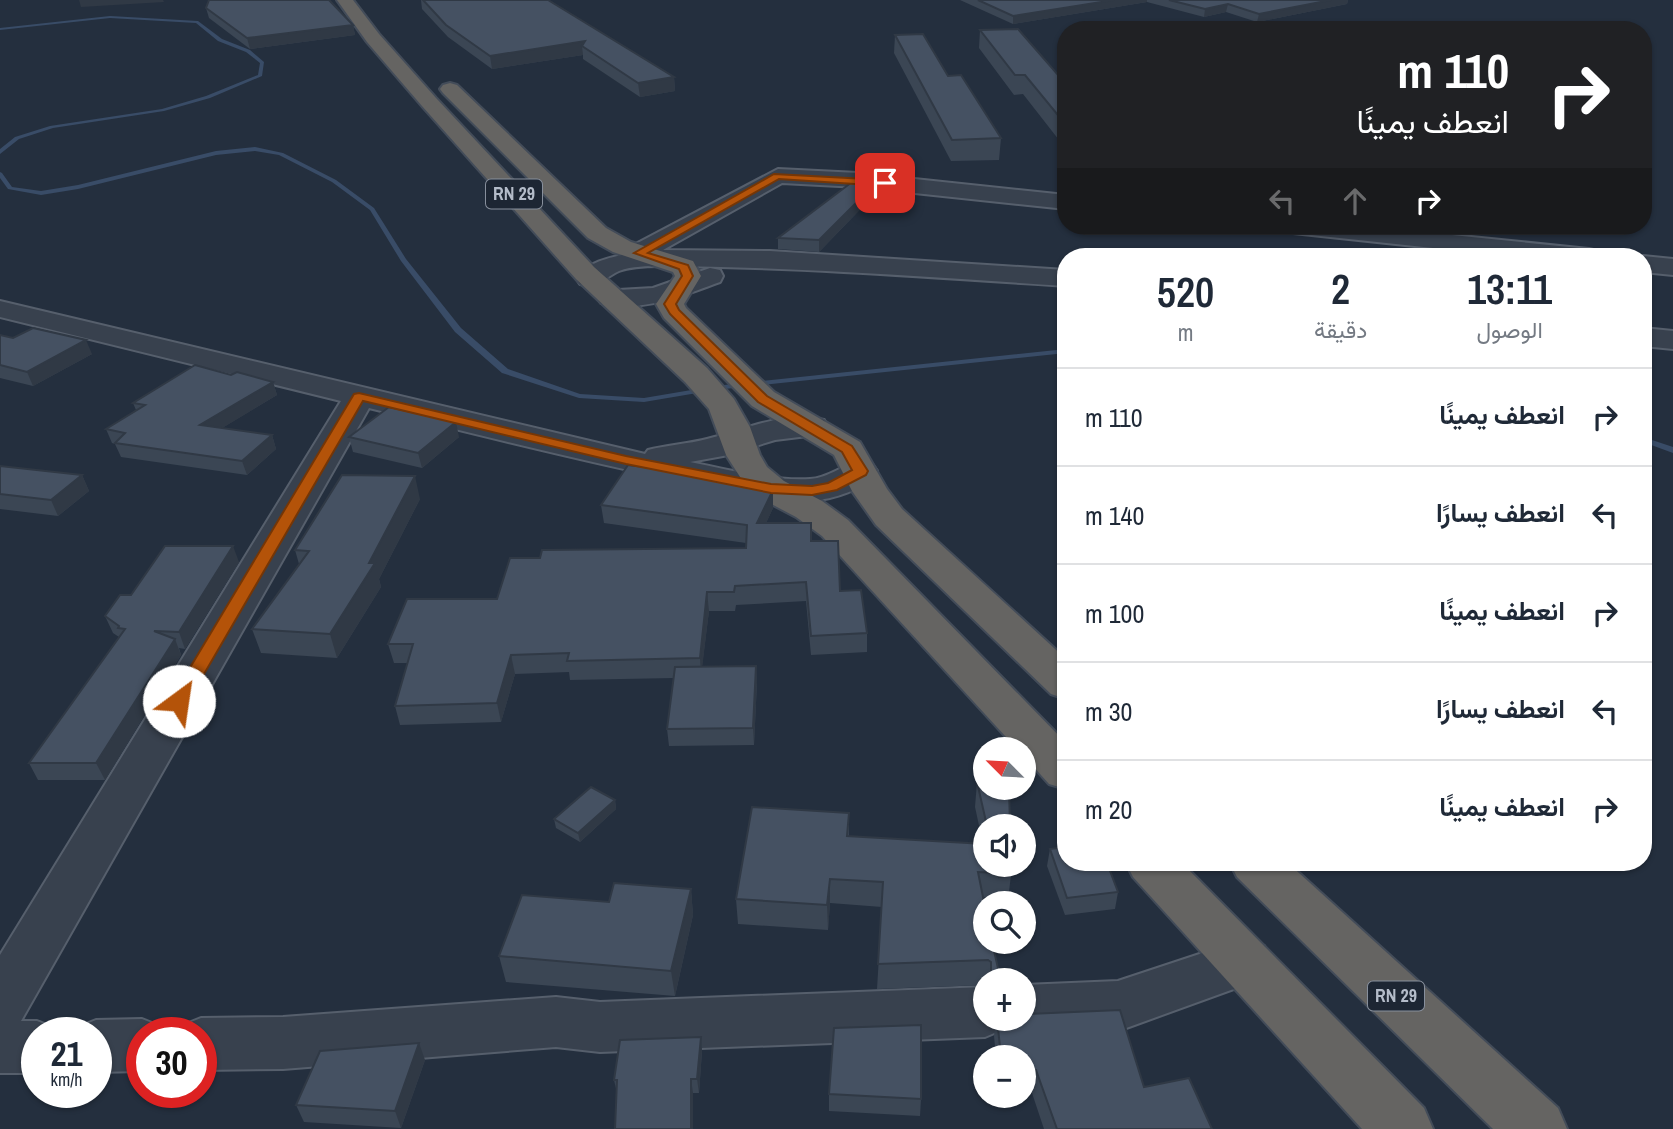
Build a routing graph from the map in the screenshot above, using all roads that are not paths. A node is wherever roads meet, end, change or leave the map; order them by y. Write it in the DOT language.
graph roads {
  1 [pos="345,0"];
  2 [pos="368,0"];
  3 [pos="1057,201"];
  4 [pos="1379,235"];
  5 [pos="1503,248"];
  6 [pos="649,256"];
  7 [pos="1652,265"];
  8 [pos="1673,267"];
  9 [pos="1057,277"];
  10 [pos="590,278"];
  11 [pos="682,288"];
  12 [pos="1057,291"];
  13 [pos="611,297"];
  14 [pos="14,312"];
  15 [pos="1652,320"];
  16 [pos="1673,321"];
  17 [pos="0,334"];
  18 [pos="1652,338"];
  19 [pos="1673,340"];
  20 [pos="359,397"];
  21 [pos="812,427"];
  22 [pos="739,441"];
  23 [pos="626,460"];
  24 [pos="860,471"];
  25 [pos="771,489"];
  26 [pos="1057,676"];
  27 [pos="1057,762"];
  28 [pos="1159,871"];
  29 [pos="1263,871"];
  30 [pos="1245,962"];
  31 [pos="0,1005"];
  32 [pos="1036,1009"];
  33 [pos="973,1012"];
  34 [pos="217,1044"];
  35 [pos="21,1047"];
  36 [pos="0,1048"];
  37 [pos="1402,1129"];
  38 [pos="1536,1129"];
  1 -- 10 [label="highway, RN 29"];
  2 -- 6 [label="highway, RN 29"];
  3 -- 6 [label="street"];
  4 -- 5 [label="street"];
  6 -- 9 [label="street"];
  6 -- 10 [label="street"];
  6 -- 11 [label="highway, RN 29"];
  7 -- 8 [label="street"];
  10 -- 13 [label="highway, RN 29"];
  11 -- 12 [label="street"];
  11 -- 13 [label="street"];
  11 -- 21 [label="highway, RN 29"];
  13 -- 22 [label="highway, RN 29"];
  14 -- 17 [label="street"];
  14 -- 20 [label="street"];
  15 -- 16 [label="street"];
  18 -- 19 [label="street"];
  20 -- 23 [label="street"];
  20 -- 31 [label="street"];
  21 -- 22 [label="street"];
  21 -- 24 [label="highway, RN 29"];
  22 -- 23 [label="street"];
  22 -- 25 [label="highway, RN 29"];
  23 -- 25 [label="street"];
  24 -- 25 [label="street"];
  24 -- 26 [label="highway, RN 29"];
  25 -- 27 [label="highway, RN 29"];
  28 -- 30 [label="highway"];
  29 -- 38 [label="highway, RN 29"];
  30 -- 32 [label="street"];
  30 -- 37 [label="highway"];
  33 -- 34 [label="street"];
  35 -- 36 [label="street"];
}
